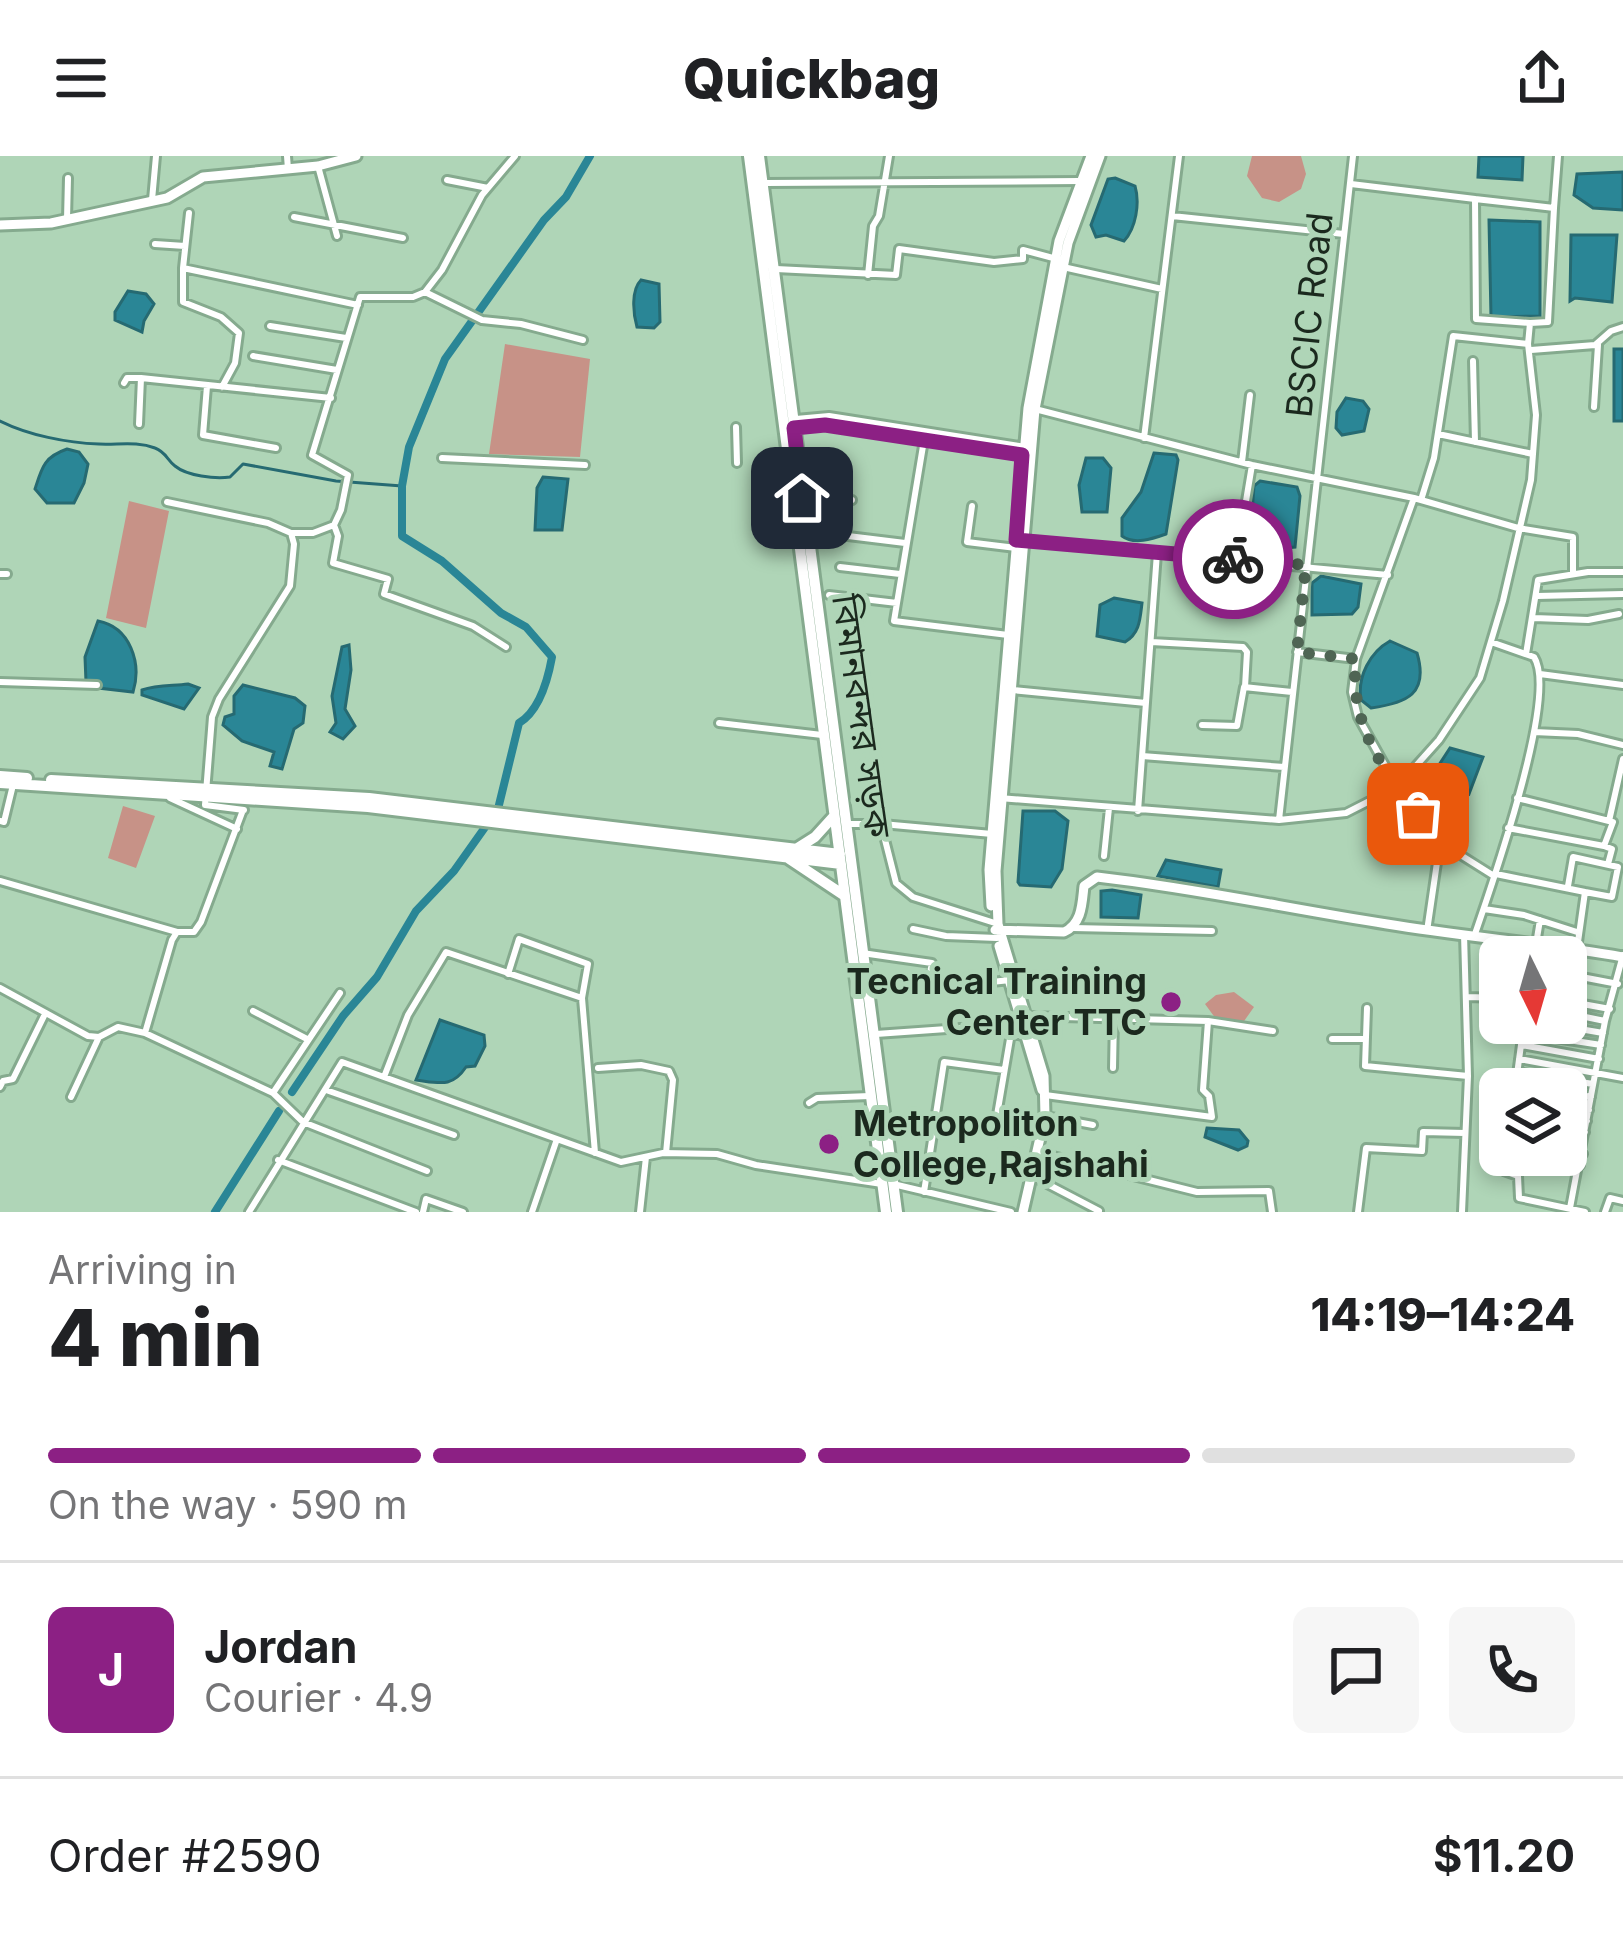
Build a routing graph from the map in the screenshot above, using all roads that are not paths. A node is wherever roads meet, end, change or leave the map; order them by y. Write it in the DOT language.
graph roads {
  1 [pos="156,156"];
  2 [pos="287,156"];
  3 [pos="356,156"];
  4 [pos="515,156"];
  5 [pos="749,156"];
  6 [pos="759,156"];
  7 [pos="889,156"];
  8 [pos="1091,156"];
  9 [pos="1100,156"];
  10 [pos="1179,156"];
  11 [pos="1353,156"];
  12 [pos="1558,156"];
  13 [pos="318,166"];
  14 [pos="288,169"];
  15 [pos="68,178"];
  16 [pos="447,180"];
  17 [pos="1080,181"];
  18 [pos="884,182"];
  19 [pos="762,183"];
  20 [pos="1351,184"];
  21 [pos="488,188"];
  22 [pos="1475,199"];
  23 [pos="152,200"];
  24 [pos="1554,208"];
  25 [pos="190,213"];
  26 [pos="1172,216"];
  27 [pos="294,217"];
  28 [pos="68,219"];
  29 [pos="0,225"];
  30 [pos="332,226"];
  31 [pos="1344,234"];
  32 [pos="337,236"];
  33 [pos="403,238"];
  34 [pos="155,244"];
  35 [pos="185,246"];
  36 [pos="1060,263"];
  37 [pos="183,268"];
  38 [pos="772,269"];
  39 [pos="868,275"];
  40 [pos="1162,289"];
  41 [pos="424,292"];
  42 [pos="358,305"];
  43 [pos="1530,323"];
  44 [pos="269,326"];
  45 [pos="1623,327"];
  46 [pos="346,338"];
  47 [pos="583,340"];
  48 [pos="1598,342"];
  49 [pos="1529,347"];
  50 [pos="253,356"];
  51 [pos="1473,361"];
  52 [pos="338,370"];
  53 [pos="782,373"];
  54 [pos="141,378"];
  55 [pos="124,383"];
  56 [pos="207,386"];
  57 [pos="222,387"];
  58 [pos="1250,395"];
  59 [pos="331,398"];
  60 [pos="1594,407"];
  61 [pos="1035,409"];
  62 [pos="139,424"];
  63 [pos="793,424"];
  64 [pos="736,428"];
  65 [pos="1438,434"];
  66 [pos="1144,439"];
  67 [pos="924,440"];
  68 [pos="1475,442"];
  69 [pos="276,448"];
  70 [pos="1027,452"];
  71 [pos="1533,454"];
  72 [pos="442,458"];
  73 [pos="737,463"];
  74 [pos="1247,464"];
  75 [pos="585,465"];
  76 [pos="1318,480"];
  77 [pos="802,498"];
  78 [pos="1418,499"];
  79 [pos="852,500"];
  80 [pos="166,502"];
  81 [pos="972,506"];
  82 [pos="334,525"];
  83 [pos="1518,528"];
  84 [pos="292,533"];
  85 [pos="840,535"];
  86 [pos="905,543"];
  87 [pos="1019,543"];
  88 [pos="1157,553"];
  89 [pos="1247,560"];
  90 [pos="1306,565"];
  91 [pos="840,567"];
  92 [pos="1623,572"];
  93 [pos="1574,573"];
  94 [pos="900,574"];
  95 [pos="1388,575"];
  96 [pos="1623,594"];
  97 [pos="829,595"];
  98 [pos="1537,596"];
  99 [pos="897,603"];
  100 [pos="1619,614"];
  101 [pos="1533,617"];
  102 [pos="1008,635"];
  103 [pos="1150,642"];
  104 [pos="1491,642"];
  105 [pos="506,647"];
  106 [pos="1297,652"];
  107 [pos="1526,654"];
  108 [pos="1356,659"];
  109 [pos="1540,674"];
  110 [pos="0,682"];
  111 [pos="97,685"];
  112 [pos="1623,685"];
  113 [pos="1245,687"];
  114 [pos="1008,689"];
  115 [pos="1292,692"];
  116 [pos="1146,703"];
  117 [pos="719,723"];
  118 [pos="1202,724"];
  119 [pos="1534,732"];
  120 [pos="826,735"];
  121 [pos="1623,746"];
  122 [pos="1142,757"];
  123 [pos="1623,759"];
  124 [pos="1285,767"];
  125 [pos="4,781"];
  126 [pos="1396,787"];
  127 [pos="206,794"];
  128 [pos="164,796"];
  129 [pos="999,798"];
  130 [pos="1516,798"];
  131 [pos="245,805"];
  132 [pos="1109,808"];
  133 [pos="1138,811"];
  134 [pos="835,814"];
  135 [pos="481,816"];
  136 [pos="1279,820"];
  137 [pos="2,821"];
  138 [pos="1609,821"];
  139 [pos="847,824"];
  140 [pos="881,824"];
  141 [pos="1508,828"];
  142 [pos="237,829"];
  143 [pos="0,832"];
  144 [pos="992,834"];
  145 [pos="1440,842"];
  146 [pos="1608,847"];
  147 [pos="1623,851"];
  148 [pos="791,852"];
  149 [pos="1104,856"];
  150 [pos="841,859"];
  151 [pos="1608,864"];
  152 [pos="1494,875"];
  153 [pos="0,881"];
  154 [pos="1568,886"];
  155 [pos="1585,892"];
  156 [pos="845,896"];
  157 [pos="1484,909"];
  158 [pos="1540,920"];
  159 [pos="1073,928"];
  160 [pos="913,929"];
  161 [pos="996,929"];
  162 [pos="1212,931"];
  163 [pos="1427,931"];
  164 [pos="177,932"];
  165 [pos="1577,932"];
  166 [pos="1470,934"];
  167 [pos="1484,936"];
  168 [pos="1537,936"];
  169 [pos="1577,936"];
  170 [pos="1587,951"];
  171 [pos="862,953"];
  172 [pos="1623,956"];
  173 [pos="508,974"];
  174 [pos="1587,978"];
  175 [pos="1010,980"];
  176 [pos="1618,984"];
  177 [pos="0,988"];
  178 [pos="340,993"];
  179 [pos="1466,997"];
  180 [pos="1479,997"];
  181 [pos="582,998"];
  182 [pos="1587,1005"];
  183 [pos="1367,1007"];
  184 [pos="1610,1009"];
  185 [pos="254,1012"];
  186 [pos="45,1014"];
  187 [pos="1027,1016"];
  188 [pos="1114,1017"];
  189 [pos="1587,1017"];
  190 [pos="1208,1021"];
  191 [pos="1605,1021"];
  192 [pos="1587,1030"];
  193 [pos="1273,1031"];
  194 [pos="145,1033"];
  195 [pos="1604,1033"];
  196 [pos="1011,1034"];
  197 [pos="873,1035"];
  198 [pos="1024,1036"];
  199 [pos="99,1037"];
  200 [pos="308,1039"];
  201 [pos="1332,1039"];
  202 [pos="1364,1039"];
  203 [pos="1587,1043"];
  204 [pos="1522,1045"];
  205 [pos="1601,1045"];
  206 [pos="1519,1059"];
  207 [pos="1598,1059"];
  208 [pos="598,1068"];
  209 [pos="1113,1068"];
  210 [pos="1518,1068"];
  211 [pos="1004,1070"];
  212 [pos="1595,1072"];
  213 [pos="1468,1076"];
  214 [pos="384,1077"];
  215 [pos="1623,1078"];
  216 [pos="1587,1083"];
  217 [pos="1593,1084"];
  218 [pos="0,1087"];
  219 [pos="326,1090"];
  220 [pos="274,1093"];
  221 [pos="1044,1095"];
  222 [pos="870,1096"];
  223 [pos="1587,1096"];
  224 [pos="71,1097"];
  225 [pos="1591,1097"];
  226 [pos="809,1103"];
  227 [pos="1589,1110"];
  228 [pos="997,1115"];
  229 [pos="1046,1116"];
  230 [pos="1587,1121"];
  231 [pos="303,1122"];
  232 [pos="1093,1125"];
  233 [pos="1465,1133"];
  234 [pos="454,1136"];
  235 [pos="556,1139"];
  236 [pos="1037,1152"];
  237 [pos="595,1153"];
  238 [pos="666,1153"];
  239 [pos="646,1157"];
  240 [pos="278,1160"];
  241 [pos="427,1171"];
  242 [pos="1032,1176"];
  243 [pos="1518,1176"];
  244 [pos="1578,1176"];
  245 [pos="888,1184"];
  246 [pos="924,1192"];
  247 [pos="1623,1201"];
  248 [pos="1570,1208"];
  249 [pos="1099,1211"];
  250 [pos="249,1212"];
  251 [pos="419,1212"];
  252 [pos="463,1212"];
  253 [pos="532,1212"];
  254 [pos="640,1212"];
  255 [pos="886,1212"];
  256 [pos="897,1212"];
  257 [pos="1011,1212"];
  258 [pos="1023,1212"];
  259 [pos="1272,1212"];
  260 [pos="1358,1212"];
  261 [pos="1462,1212"];
  262 [pos="1585,1212"];
  263 [pos="1605,1212"];
  1 -- 23 [label="street"];
  2 -- 14 [label="street"];
  3 -- 13 [label="main road"];
  4 -- 21 [label="street"];
  5 -- 53 [label="main road, বিমানবন্দর সড়ক"];
  6 -- 19 [label="main road, বিমানবন্দর সড়ক"];
  7 -- 18 [label="street"];
  8 -- 17 [label="main road"];
  9 -- 36 [label="main road"];
  10 -- 26 [label="street"];
  11 -- 20 [label="street, BSCIC Road"];
  12 -- 24 [label="street"];
  13 -- 14 [label="main road"];
  13 -- 30 [label="street"];
  14 -- 23 [label="main road"];
  15 -- 28 [label="street"];
  16 -- 21 [label="street"];
  17 -- 18 [label="street"];
  17 -- 36 [label="main road"];
  18 -- 19 [label="street"];
  18 -- 39 [label="street"];
  19 -- 38 [label="main road, বিমানবন্দর সড়ক"];
  20 -- 22 [label="street"];
  20 -- 31 [label="street, BSCIC Road"];
  21 -- 41 [label="street"];
  22 -- 24 [label="street"];
  22 -- 43 [label="street"];
  23 -- 28 [label="main road"];
  24 -- 43 [label="street"];
  25 -- 35 [label="street"];
  26 -- 31 [label="street"];
  26 -- 40 [label="street"];
  27 -- 30 [label="street"];
  28 -- 29 [label="main road"];
  30 -- 32 [label="street"];
  30 -- 33 [label="street"];
  31 -- 76 [label="street, BSCIC Road"];
  34 -- 35 [label="street"];
  35 -- 37 [label="street"];
  36 -- 39 [label="street"];
  36 -- 40 [label="street"];
  36 -- 61 [label="main road"];
  36 -- 70 [label="main road"];
  37 -- 42 [label="street"];
  37 -- 57 [label="street"];
  38 -- 39 [label="street"];
  38 -- 53 [label="main road, বিমানবন্দর সড়ক"];
  40 -- 66 [label="street"];
  41 -- 42 [label="street"];
  41 -- 47 [label="street"];
  42 -- 46 [label="street"];
  43 -- 49 [label="street"];
  44 -- 46 [label="street"];
  45 -- 48 [label="street"];
  46 -- 52 [label="street"];
  48 -- 49 [label="street"];
  48 -- 60 [label="street"];
  49 -- 65 [label="street"];
  49 -- 71 [label="street"];
  50 -- 52 [label="street"];
  51 -- 68 [label="street"];
  52 -- 59 [label="street"];
  53 -- 63 [label="main road, বিমানবন্দর সড়ক"];
  53 -- 120 [label="main road, বিমানবন্দর সড়ক"];
  54 -- 55 [label="street"];
  54 -- 56 [label="street"];
  54 -- 62 [label="street"];
  56 -- 57 [label="street"];
  56 -- 69 [label="street"];
  57 -- 59 [label="street"];
  58 -- 74 [label="street"];
  59 -- 82 [label="street"];
  61 -- 66 [label="street"];
  61 -- 70 [label="main road"];
  63 -- 67 [label="street"];
  63 -- 70 [label="street"];
  63 -- 77 [label="main road, বিমানবন্দর সড়ক"];
  64 -- 73 [label="street"];
  65 -- 68 [label="street"];
  65 -- 78 [label="street"];
  66 -- 74 [label="street"];
  67 -- 70 [label="street"];
  67 -- 86 [label="street"];
  68 -- 71 [label="street"];
  70 -- 87 [label="main road"];
  71 -- 83 [label="street"];
  72 -- 75 [label="street"];
  74 -- 76 [label="street"];
  74 -- 89 [label="street"];
  76 -- 78 [label="street"];
  76 -- 90 [label="street, BSCIC Road"];
  77 -- 79 [label="street"];
  77 -- 139 [label="main road, বিমানবন্দর সড়ক"];
  78 -- 83 [label="street"];
  78 -- 95 [label="street"];
  80 -- 84 [label="street"];
  81 -- 87 [label="street"];
  82 -- 84 [label="street"];
  82 -- 105 [label="street"];
  83 -- 93 [label="street"];
  83 -- 104 [label="street"];
  84 -- 127 [label="street"];
  85 -- 86 [label="street"];
  86 -- 94 [label="street"];
  87 -- 88 [label="street"];
  87 -- 102 [label="main road"];
  87 -- 114 [label="main road"];
  88 -- 89 [label="street"];
  88 -- 103 [label="street"];
  89 -- 90 [label="street"];
  90 -- 95 [label="street"];
  90 -- 106 [label="street, BSCIC Road"];
  91 -- 94 [label="street"];
  92 -- 93 [label="street"];
  93 -- 98 [label="street"];
  94 -- 99 [label="street"];
  95 -- 108 [label="street"];
  96 -- 98 [label="street"];
  97 -- 99 [label="street"];
  98 -- 101 [label="street"];
  99 -- 102 [label="street"];
  100 -- 101 [label="street"];
  101 -- 107 [label="street"];
  102 -- 114 [label="main road"];
  103 -- 113 [label="street"];
  103 -- 116 [label="street"];
  104 -- 107 [label="street"];
  104 -- 126 [label="street"];
  106 -- 108 [label="street"];
  106 -- 115 [label="street, BSCIC Road"];
  107 -- 109 [label="street"];
  108 -- 126 [label="street"];
  109 -- 112 [label="street"];
  109 -- 119 [label="street"];
  110 -- 111 [label="street"];
  113 -- 115 [label="street"];
  113 -- 118 [label="street"];
  114 -- 116 [label="street"];
  114 -- 129 [label="main road"];
  115 -- 124 [label="street, BSCIC Road"];
  116 -- 122 [label="street"];
  117 -- 120 [label="street"];
  119 -- 121 [label="street"];
  119 -- 130 [label="street"];
  120 -- 134 [label="main road, বিমানবন্দর সড়ক"];
  122 -- 124 [label="street"];
  122 -- 133 [label="street"];
  123 -- 138 [label="street"];
  124 -- 136 [label="street, BSCIC Road"];
  125 -- 127 [label="main road"];
  125 -- 128 [label="main road"];
  125 -- 137 [label="street"];
  126 -- 136 [label="street"];
  126 -- 145 [label="street"];
  127 -- 128 [label="main road"];
  127 -- 131 [label="main road"];
  127 -- 135 [label="main road"];
  128 -- 142 [label="street"];
  129 -- 132 [label="street"];
  129 -- 144 [label="main road"];
  129 -- 161 [label="main road"];
  130 -- 138 [label="street"];
  130 -- 141 [label="street"];
  131 -- 135 [label="main road"];
  131 -- 142 [label="street"];
  132 -- 133 [label="street"];
  132 -- 149 [label="street"];
  133 -- 136 [label="street"];
  134 -- 148 [label="main road"];
  134 -- 150 [label="main road, বিমানবন্দর সড়ক"];
  135 -- 148 [label="main road"];
  137 -- 143 [label="street"];
  138 -- 146 [label="street"];
  139 -- 140 [label="street"];
  139 -- 171 [label="main road, বিমানবন্দর সড়ক"];
  140 -- 144 [label="street"];
  140 -- 161 [label="street"];
  141 -- 146 [label="street"];
  141 -- 152 [label="street"];
  142 -- 164 [label="street"];
  144 -- 161 [label="main road"];
  145 -- 152 [label="street"];
  145 -- 163 [label="street"];
  146 -- 147 [label="street"];
  146 -- 151 [label="street"];
  148 -- 150 [label="main road"];
  148 -- 156 [label="main road"];
  150 -- 156 [label="main road, বিমানবন্দর সড়ক"];
  151 -- 154 [label="street"];
  151 -- 155 [label="street"];
  152 -- 154 [label="street"];
  152 -- 157 [label="street"];
  153 -- 164 [label="street"];
  154 -- 155 [label="street"];
  155 -- 165 [label="street"];
  156 -- 222 [label="main road, বিমানবন্দর সড়ক"];
  157 -- 158 [label="street"];
  157 -- 166 [label="street"];
  158 -- 165 [label="street"];
  158 -- 168 [label="street"];
  159 -- 161 [label="main road"];
  159 -- 162 [label="street"];
  159 -- 163 [label="main road"];
  160 -- 161 [label="street"];
  161 -- 175 [label="main road"];
  161 -- 187 [label="main road"];
  163 -- 166 [label="main road"];
  164 -- 194 [label="street"];
  165 -- 169 [label="street"];
  166 -- 167 [label="main road"];
  166 -- 179 [label="street"];
  170 -- 172 [label="main road"];
  171 -- 175 [label="street"];
  171 -- 197 [label="main road, বিমানবন্দর সড়ক"];
  172 -- 176 [label="street"];
  173 -- 181 [label="street"];
  173 -- 181 [label="street"];
  173 -- 214 [label="street"];
  174 -- 176 [label="street"];
  175 -- 198 [label="main road"];
  176 -- 184 [label="street"];
  177 -- 186 [label="street"];
  178 -- 200 [label="street"];
  179 -- 180 [label="street"];
  179 -- 213 [label="street"];
  181 -- 237 [label="street"];
  182 -- 184 [label="street"];
  183 -- 202 [label="street"];
  184 -- 191 [label="street"];
  185 -- 200 [label="street"];
  186 -- 199 [label="street"];
  186 -- 218 [label="street"];
  187 -- 188 [label="street"];
  187 -- 221 [label="main road"];
  188 -- 190 [label="street"];
  188 -- 209 [label="street"];
  189 -- 191 [label="street"];
  190 -- 193 [label="street"];
  190 -- 221 [label="street"];
  191 -- 195 [label="street"];
  192 -- 195 [label="street"];
  194 -- 199 [label="street"];
  194 -- 220 [label="street"];
  195 -- 205 [label="street"];
  196 -- 197 [label="street"];
  196 -- 198 [label="street"];
  196 -- 211 [label="street"];
  197 -- 245 [label="main road, বিমানবন্দর সড়ক"];
  198 -- 221 [label="main road"];
  199 -- 224 [label="street"];
  200 -- 220 [label="street"];
  201 -- 202 [label="street"];
  202 -- 213 [label="street"];
  203 -- 205 [label="street"];
  204 -- 206 [label="street"];
  204 -- 207 [label="street"];
  205 -- 207 [label="street"];
  206 -- 210 [label="street"];
  206 -- 212 [label="street"];
  207 -- 212 [label="street"];
  208 -- 238 [label="street"];
  211 -- 228 [label="street"];
  211 -- 246 [label="street"];
  212 -- 215 [label="street"];
  212 -- 217 [label="street"];
  213 -- 233 [label="street"];
  214 -- 219 [label="street"];
  214 -- 235 [label="street"];
  216 -- 217 [label="street"];
  217 -- 225 [label="street"];
  219 -- 231 [label="street"];
  219 -- 234 [label="street"];
  220 -- 231 [label="street"];
  221 -- 229 [label="main road"];
  222 -- 226 [label="street"];
  222 -- 245 [label="main road, বিমানবন্দর সড়ক"];
  223 -- 225 [label="street"];
  225 -- 227 [label="street"];
  227 -- 230 [label="street"];
  229 -- 232 [label="street"];
  229 -- 236 [label="main road"];
  231 -- 240 [label="street"];
  231 -- 241 [label="street"];
  233 -- 260 [label="street"];
  233 -- 261 [label="street"];
  235 -- 237 [label="street"];
  235 -- 253 [label="street"];
  236 -- 242 [label="main road"];
  236 -- 259 [label="street"];
  237 -- 239 [label="street"];
  238 -- 239 [label="street"];
  238 -- 245 [label="street"];
  239 -- 254 [label="street"];
  240 -- 250 [label="street"];
  240 -- 251 [label="street"];
  242 -- 249 [label="street"];
  242 -- 258 [label="main road"];
  243 -- 248 [label="street"];
  244 -- 248 [label="street"];
  245 -- 246 [label="street"];
  245 -- 255 [label="main road, বিমানবন্দর সড়ক"];
  245 -- 256 [label="main road, বিমানবন্দর সড়ক"];
  246 -- 257 [label="street"];
  247 -- 263 [label="street"];
  248 -- 262 [label="street"];
  251 -- 252 [label="street"];
}
